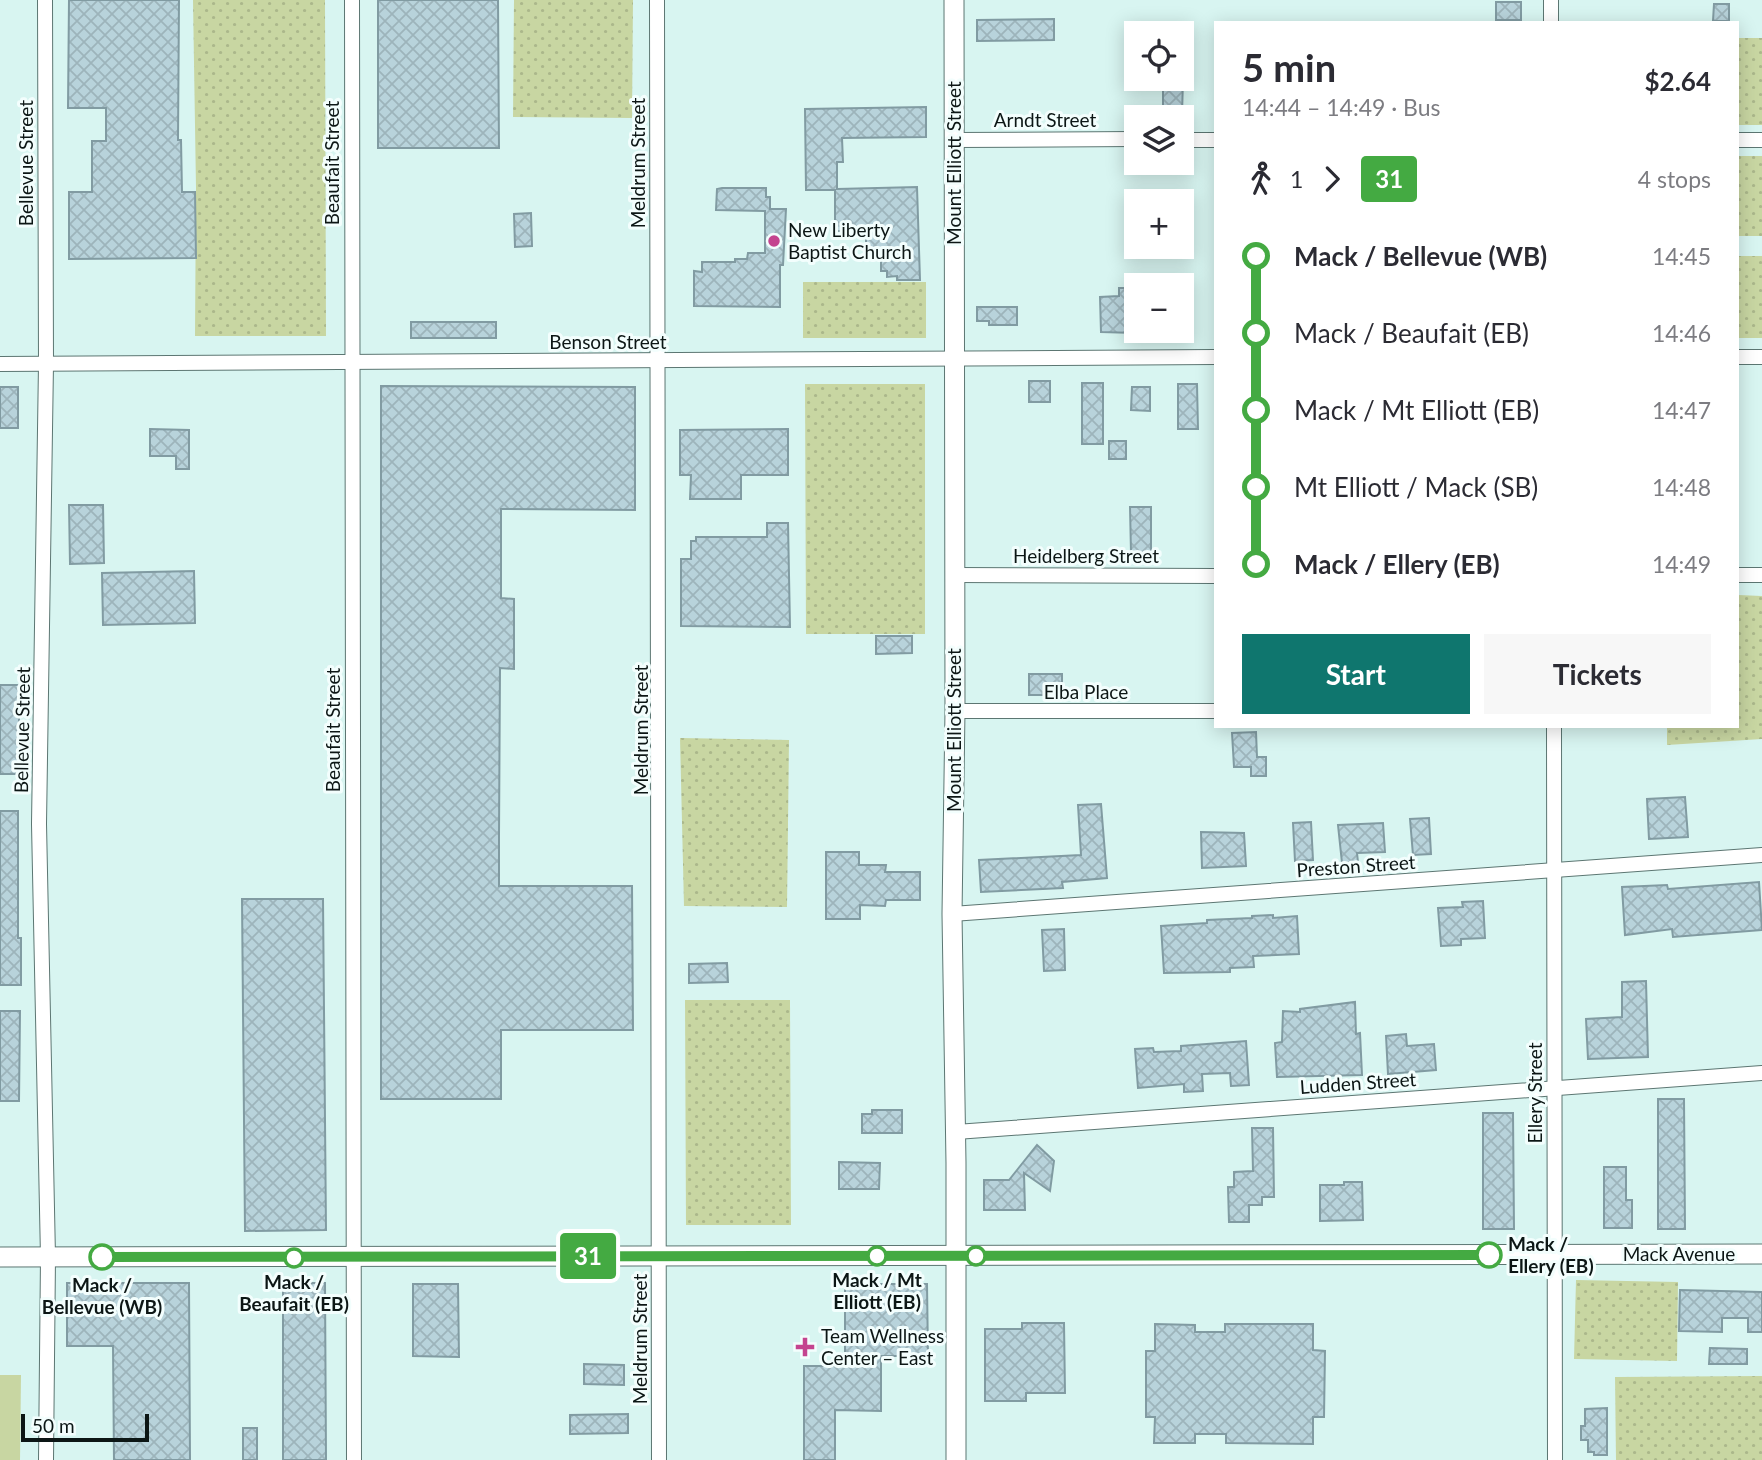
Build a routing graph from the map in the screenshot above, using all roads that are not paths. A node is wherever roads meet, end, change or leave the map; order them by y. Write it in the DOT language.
graph roads {
  1 [pos="46,0"];
  2 [pos="352,0"];
  3 [pos="657,0"];
  4 [pos="954,0"];
  5 [pos="1551,0"];
  6 [pos="1551,21"];
  7 [pos="1124,139"];
  8 [pos="1194,139"];
  9 [pos="954,140"];
  10 [pos="1214,140"];
  11 [pos="1739,140"];
  12 [pos="1762,140"];
  13 [pos="1214,357"];
  14 [pos="1739,357"];
  15 [pos="1762,357"];
  16 [pos="954,359"];
  17 [pos="659,361"];
  18 [pos="351,362"];
  19 [pos="0,364"];
  20 [pos="46,364"];
  21 [pos="955,575"];
  22 [pos="1739,575"];
  23 [pos="1762,575"];
  24 [pos="1214,576"];
  25 [pos="955,710"];
  26 [pos="1214,711"];
  27 [pos="1554,728"];
  28 [pos="1762,855"];
  29 [pos="1554,870"];
  30 [pos="952,914"];
  31 [pos="1762,1073"];
  32 [pos="1554,1088"];
  33 [pos="956,1132"];
  34 [pos="1762,1254"];
  35 [pos="1555,1255"];
  36 [pos="659,1256"];
  37 [pos="956,1256"];
  38 [pos="0,1257"];
  39 [pos="48,1257"];
  40 [pos="353,1258"];
  41 [pos="46,1460"];
  42 [pos="354,1460"];
  43 [pos="659,1460"];
  44 [pos="956,1460"];
  45 [pos="1555,1460"];
  1 -- 20 [label="street, Bellevue Street"];
  2 -- 18 [label="street, Beaufait Street"];
  3 -- 17 [label="street, Meldrum Street"];
  4 -- 9 [label="main road, Mount Elliott Street"];
  5 -- 6 [label="street"];
  7 -- 9 [label="street, Arndt Street"];
  8 -- 10 [label="street"];
  9 -- 16 [label="main road, Mount Elliott Street"];
  11 -- 12 [label="street"];
  13 -- 16 [label="street, Benson Street"];
  14 -- 15 [label="street"];
  16 -- 17 [label="street, Benson Street"];
  16 -- 21 [label="main road, Mount Elliott Street"];
  17 -- 18 [label="street, Benson Street"];
  17 -- 36 [label="street, Meldrum Street"];
  18 -- 20 [label="street, Benson Street"];
  18 -- 40 [label="street, Beaufait Street"];
  19 -- 20 [label="street, Benson Street"];
  20 -- 39 [label="street, Bellevue Street"];
  21 -- 24 [label="street, Heidelberg Street"];
  21 -- 25 [label="main road, Mount Elliott Street"];
  22 -- 23 [label="street"];
  25 -- 26 [label="street, Elba Place"];
  25 -- 30 [label="main road, Mount Elliott Street"];
  27 -- 29 [label="street, Ellery Street"];
  28 -- 29 [label="street, Preston Street"];
  29 -- 30 [label="street, Preston Street"];
  29 -- 32 [label="street, Ellery Street"];
  30 -- 33 [label="main road, Mount Elliott Street"];
  31 -- 32 [label="street, Ludden Street"];
  32 -- 33 [label="street, Ludden Street"];
  32 -- 35 [label="street, Ellery Street"];
  33 -- 37 [label="main road, Mount Elliott Street"];
  34 -- 35 [label="main road, Mack Avenue"];
  35 -- 37 [label="main road, Mack Avenue"];
  35 -- 45 [label="street, Ellery Street"];
  36 -- 37 [label="main road, Mack Avenue"];
  36 -- 40 [label="main road, Mack Avenue"];
  36 -- 43 [label="street, Meldrum Street"];
  37 -- 44 [label="main road, Mount Elliott Street"];
  38 -- 39 [label="main road, Mack Avenue"];
  39 -- 40 [label="main road, Mack Avenue"];
  39 -- 41 [label="street, Bellevue Street"];
  40 -- 42 [label="street, Beaufait Street"];
}
